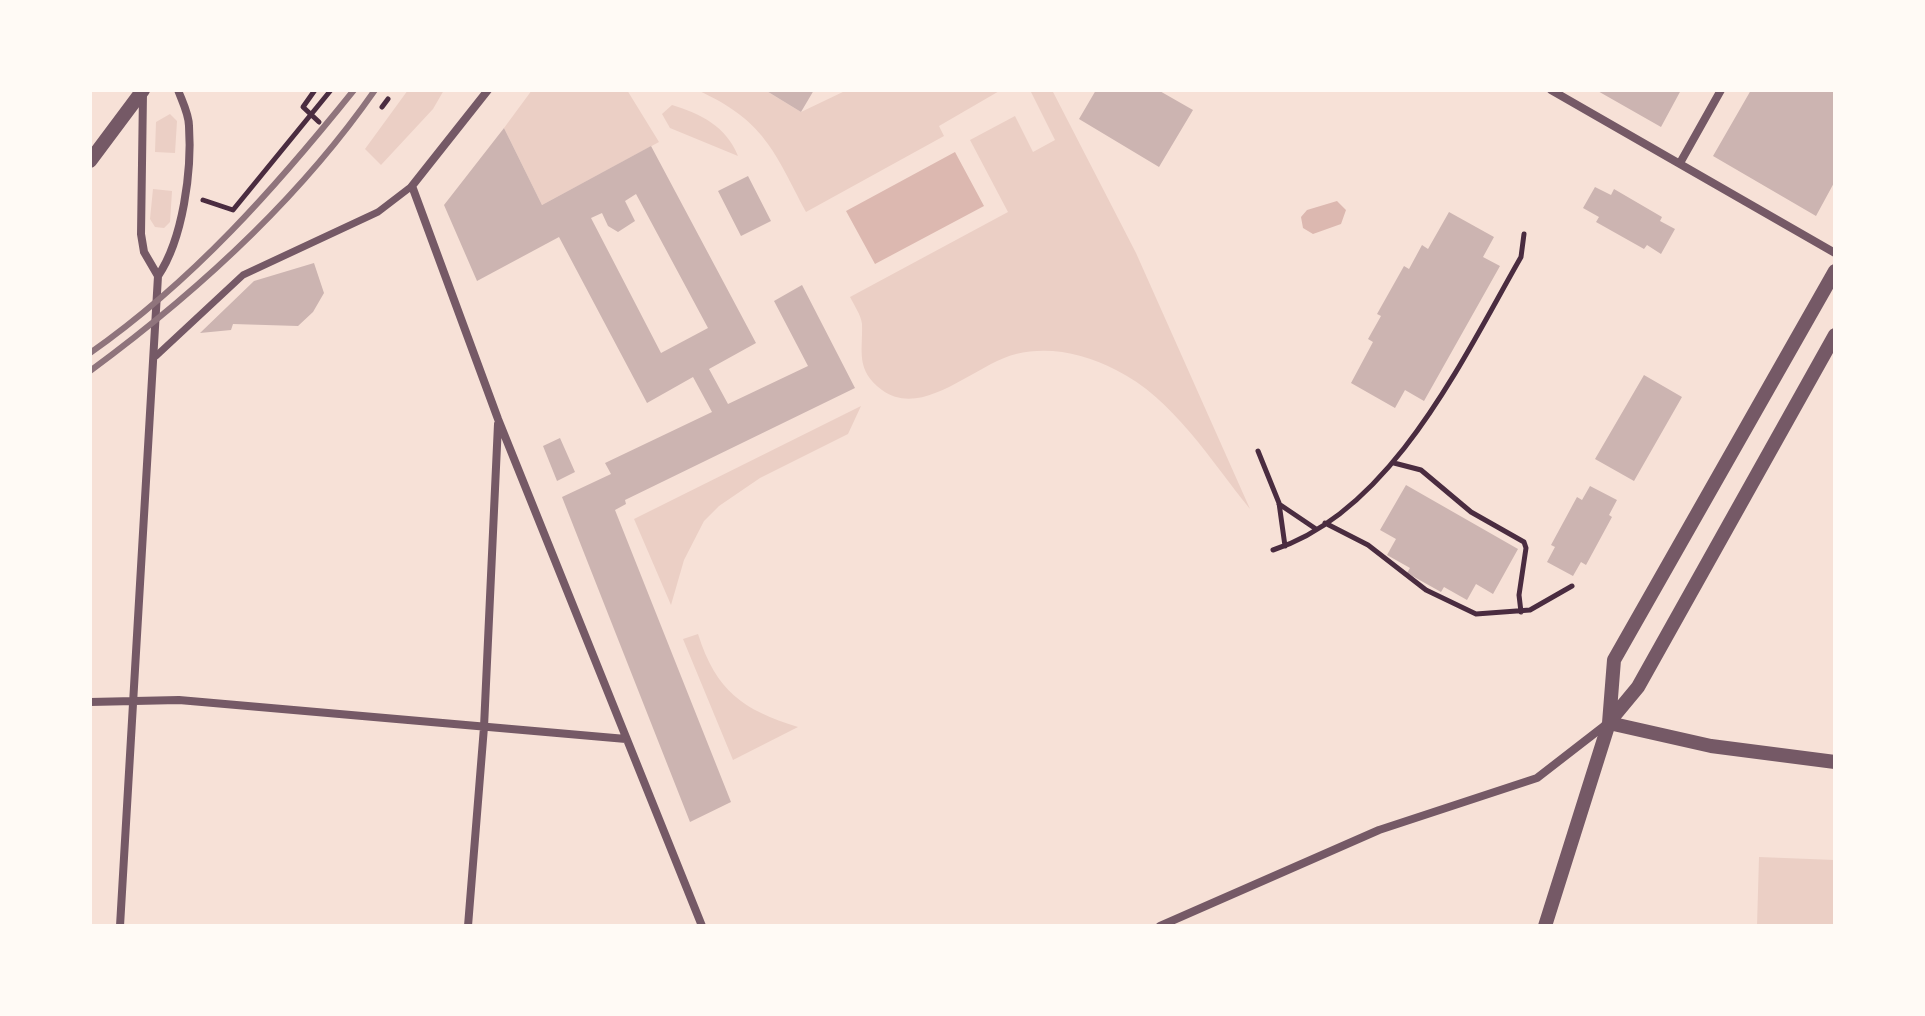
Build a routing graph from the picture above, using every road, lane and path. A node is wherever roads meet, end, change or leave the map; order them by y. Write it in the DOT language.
graph roads {
  1 [pos="143,90"];
  2 [pos="178,90"];
  3 [pos="315,90"];
  4 [pos="331,90"];
  5 [pos="488,90"];
  6 [pos="1551,90"];
  7 [pos="1721,90"];
  8 [pos="388,99"];
  9 [pos="382,107"];
  10 [pos="313,117"];
  11 [pos="319,122"];
  12 [pos="90,161"];
  13 [pos="1680,163"];
  14 [pos="412,186"];
  15 [pos="197,197"];
  16 [pos="1524,234"];
  17 [pos="1835,253"];
  18 [pos="1835,271"];
  19 [pos="158,276"];
  20 [pos="1835,335"];
  21 [pos="156,356"];
  22 [pos="498,419"];
  23 [pos="1258,451"];
  24 [pos="1394,463"];
  25 [pos="1279,503"];
  26 [pos="1325,523"];
  27 [pos="1316,529"];
  28 [pos="1285,546"];
  29 [pos="1273,550"];
  30 [pos="1572,586"];
  31 [pos="1521,612"];
  32 [pos="90,702"];
  33 [pos="132,703"];
  34 [pos="1609,723"];
  35 [pos="484,727"];
  36 [pos="626,739"];
  37 [pos="1835,762"];
  38 [pos="120,926"];
  39 [pos="468,926"];
  40 [pos="702,926"];
  41 [pos="1160,926"];
  42 [pos="1545,926"];
  1 -- 12 [label="street"];
  1 -- 19 [label="street"];
  2 -- 19 [label="street"];
  3 -- 10 [label="path"];
  4 -- 10 [label="path"];
  5 -- 14 [label="street"];
  6 -- 13 [label="street"];
  7 -- 13 [label="street"];
  8 -- 9 [label="path"];
  10 -- 11 [label="path"];
  10 -- 15 [label="path"];
  13 -- 17 [label="street"];
  14 -- 21 [label="street"];
  14 -- 22 [label="street"];
  16 -- 24 [label="path"];
  18 -- 34 [label="street"];
  19 -- 21 [label="street"];
  20 -- 34 [label="street"];
  21 -- 33 [label="street"];
  22 -- 35 [label="street"];
  22 -- 36 [label="street"];
  23 -- 25 [label="path"];
  24 -- 26 [label="path"];
  24 -- 31 [label="path"];
  25 -- 27 [label="path"];
  25 -- 28 [label="path"];
  26 -- 27 [label="path"];
  26 -- 31 [label="path"];
  27 -- 28 [label="path"];
  28 -- 29 [label="path"];
  30 -- 31 [label="path"];
  32 -- 33 [label="street"];
  33 -- 35 [label="street"];
  33 -- 38 [label="street"];
  34 -- 37 [label="street"];
  34 -- 41 [label="street"];
  34 -- 42 [label="street"];
  35 -- 36 [label="street"];
  35 -- 39 [label="street"];
  36 -- 40 [label="street"];
}
